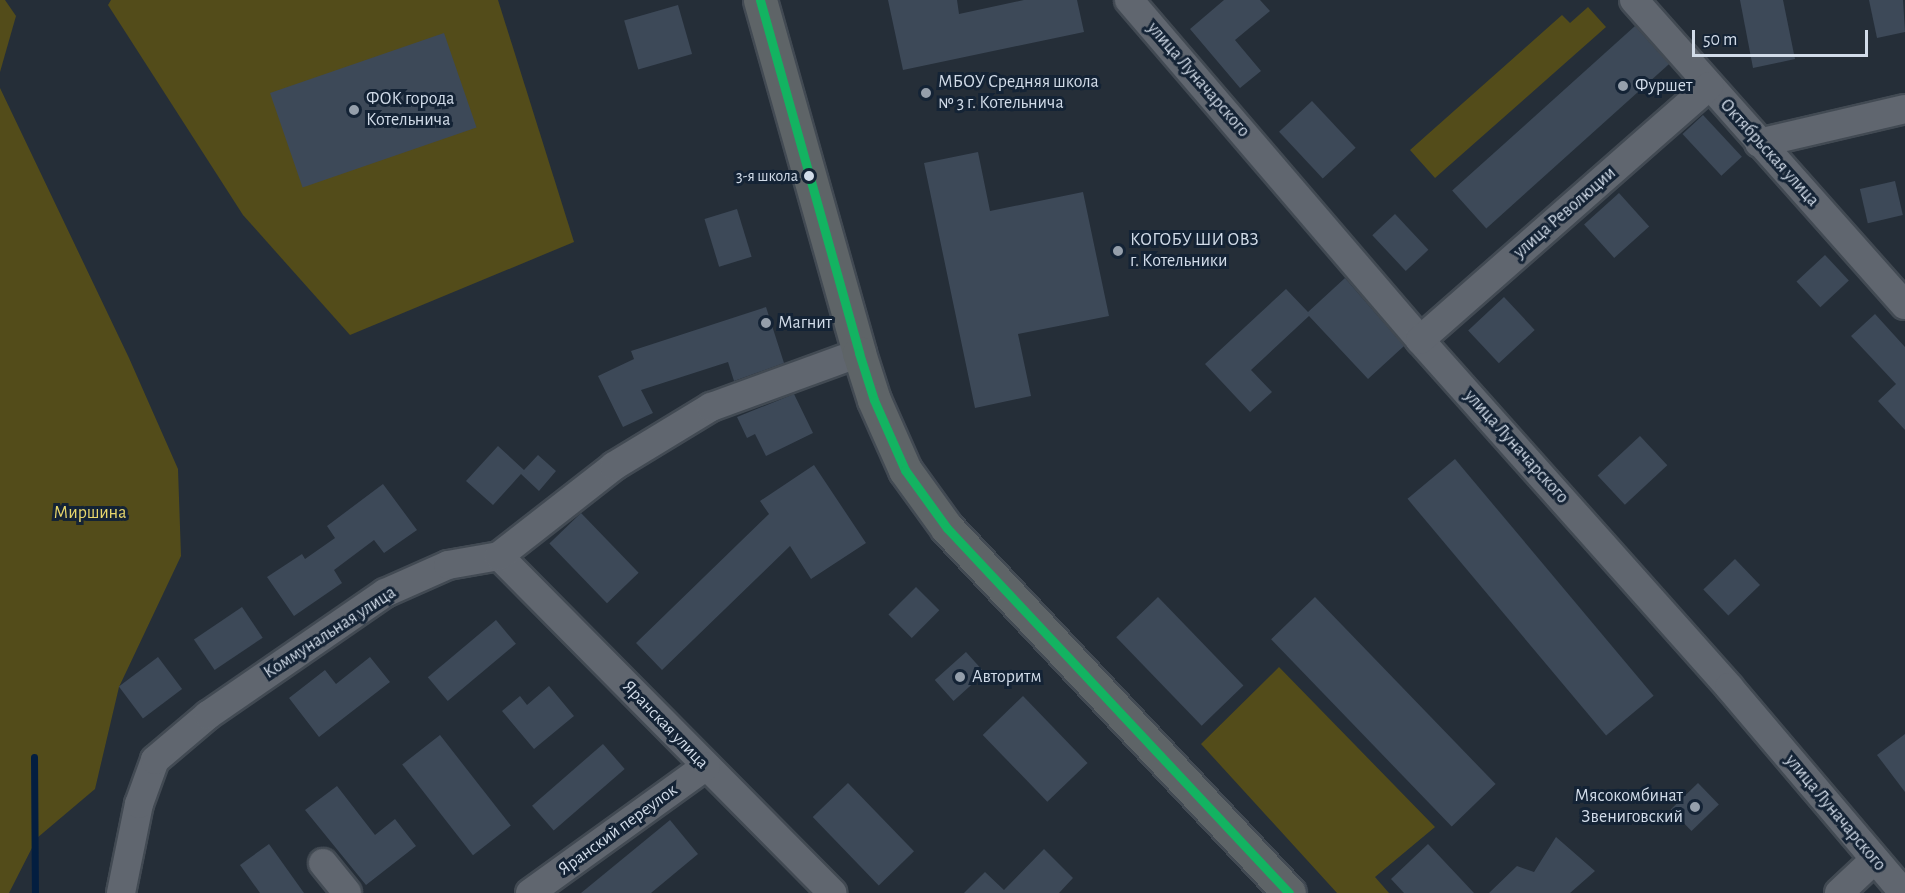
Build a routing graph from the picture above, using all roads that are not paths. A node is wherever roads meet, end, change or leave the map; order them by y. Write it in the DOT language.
graph roads {
  1 [pos="760,0"];
  2 [pos="1129,0"];
  3 [pos="1634,0"];
  4 [pos="1709,86"];
  5 [pos="1905,109"];
  6 [pos="1759,142"];
  7 [pos="1905,305"];
  8 [pos="1420,340"];
  9 [pos="859,353"];
  10 [pos="499,556"];
  11 [pos="706,766"];
  12 [pos="1874,860"];
  13 [pos="323,862"];
  14 [pos="122,893"];
  15 [pos="347,893"];
  16 [pos="530,893"];
  17 [pos="833,893"];
  18 [pos="1289,893"];
  19 [pos="1839,893"];
  20 [pos="1904,893"];
  1 -- 9 [label="main road"];
  2 -- 8 [label="street, улица Луначарского"];
  3 -- 4 [label="street, Октябрьская улица"];
  4 -- 6 [label="street, Октябрьская улица"];
  4 -- 8 [label="street, улица Революции"];
  5 -- 6 [label="street"];
  6 -- 7 [label="street, Октябрьская улица"];
  8 -- 12 [label="street, улица Луначарского"];
  9 -- 10 [label="street, Коммунальная улица"];
  9 -- 18 [label="main road"];
  10 -- 11 [label="street, Яранская улица"];
  10 -- 14 [label="street, Коммунальная улица"];
  11 -- 16 [label="street, Яранский переулок"];
  11 -- 17 [label="street, Яранская улица"];
  12 -- 19 [label="street"];
  12 -- 20 [label="street, улица Луначарского"];
  13 -- 15 [label="street"];
}
